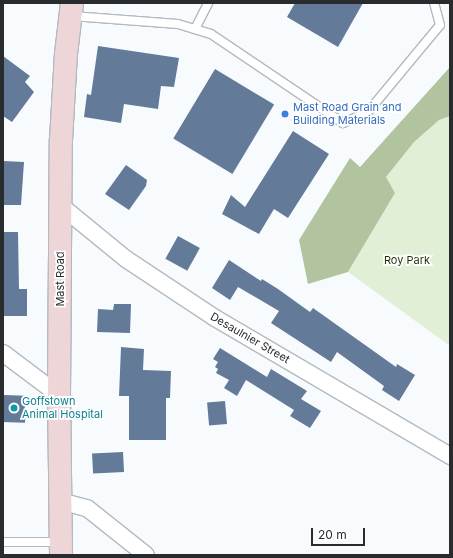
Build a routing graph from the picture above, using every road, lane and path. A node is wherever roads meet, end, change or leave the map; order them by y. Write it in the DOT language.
graph roads {
  1 [pos="208,3"];
  2 [pos="434,3"];
  3 [pos="71,9"];
  4 [pos="195,29"];
  5 [pos="60,205"];
  6 [pos="3,353"];
  7 [pos="59,394"];
  8 [pos="450,456"];
  9 [pos="60,501"];
  10 [pos="3,542"];
  11 [pos="61,548"];
  12 [pos="146,555"];
  1 -- 4 [label="lane"];
  2 -- 4 [label="lane"];
  3 -- 4 [label="lane"];
  3 -- 5 [label="main road, Mast Road"];
  5 -- 7 [label="main road, Mast Road"];
  5 -- 8 [label="street, Desaulnier Street"];
  6 -- 7 [label="street"];
  7 -- 9 [label="main road, Mast Road"];
  9 -- 11 [label="main road, Mast Road"];
  9 -- 12 [label="street"];
  10 -- 11 [label="lane"];
}
